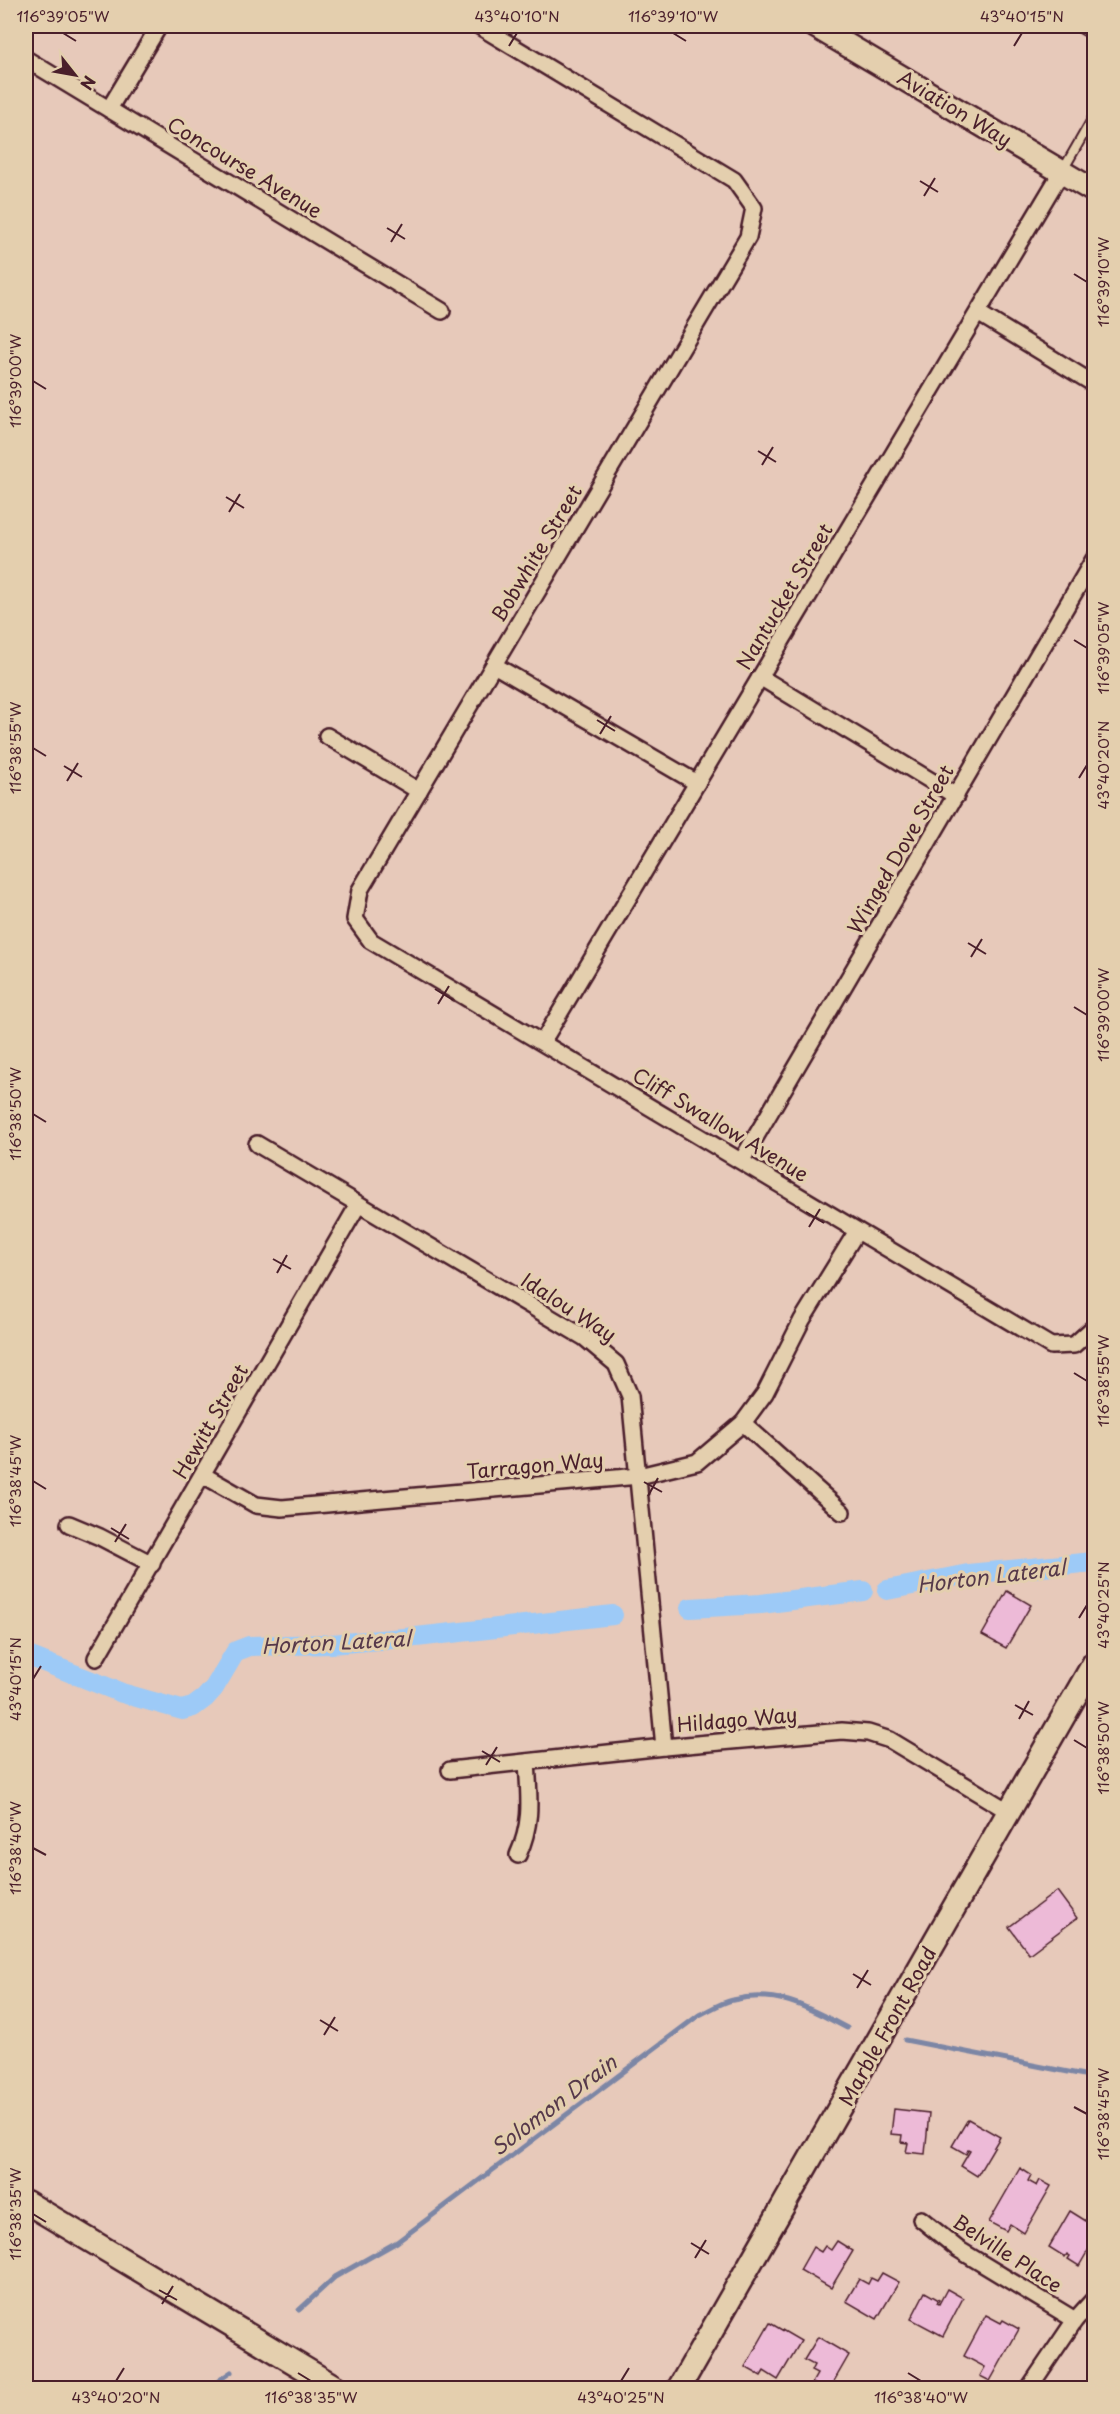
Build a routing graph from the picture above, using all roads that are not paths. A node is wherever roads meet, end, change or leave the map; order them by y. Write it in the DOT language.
graph roads {
  1 [pos="159,26"];
  2 [pos="479,26"];
  3 [pos="815,26"];
  4 [pos="1077,26"];
  5 [pos="1095,36"];
  6 [pos="26,59"];
  7 [pos="109,110"];
  8 [pos="1095,116"];
  9 [pos="1062,171"];
  10 [pos="1095,191"];
  11 [pos="442,311"];
  12 [pos="978,313"];
  13 [pos="1095,384"];
  14 [pos="1095,559"];
  15 [pos="494,664"];
  16 [pos="760,677"];
  17 [pos="327,736"];
  18 [pos="697,783"];
  19 [pos="419,790"];
  20 [pos="956,796"];
  21 [pos="355,919"];
  22 [pos="543,1041"];
  23 [pos="257,1144"];
  24 [pos="742,1160"];
  25 [pos="358,1205"];
  26 [pos="857,1231"];
  27 [pos="1095,1327"];
  28 [pos="744,1424"];
  29 [pos="203,1475"];
  30 [pos="639,1476"];
  31 [pos="842,1512"];
  32 [pos="69,1524"];
  33 [pos="152,1564"];
  34 [pos="96,1658"];
  35 [pos="1095,1663"];
  36 [pos="664,1747"];
  37 [pos="527,1762"];
  38 [pos="450,1770"];
  39 [pos="1008,1811"];
  40 [pos="518,1855"];
  41 [pos="26,2202"];
  42 [pos="921,2219"];
  43 [pos="1095,2299"];
  44 [pos="1075,2320"];
  45 [pos="337,2388"];
  46 [pos="679,2388"];
  47 [pos="1029,2388"];
  1 -- 7 [label="street"];
  2 -- 15 [label="street, Bobwhite Street"];
  3 -- 9 [label="street, Aviation Way"];
  4 -- 5 [label="lane"];
  6 -- 7 [label="street, Concourse Avenue"];
  7 -- 11 [label="street, Concourse Avenue"];
  8 -- 9 [label="lane"];
  9 -- 10 [label="street, Aviation Way"];
  9 -- 12 [label="street, Nantucket Street"];
  12 -- 13 [label="street"];
  12 -- 16 [label="street, Nantucket Street"];
  14 -- 20 [label="street, Winged Dove Street"];
  15 -- 18 [label="street"];
  15 -- 19 [label="street, Bobwhite Street"];
  16 -- 18 [label="street, Nantucket Street"];
  16 -- 20 [label="street"];
  17 -- 19 [label="street"];
  18 -- 22 [label="street, Nantucket Street"];
  19 -- 21 [label="street, Bobwhite Street"];
  20 -- 24 [label="street, Winged Dove Street"];
  21 -- 22 [label="street, Cliff Swallow Avenue"];
  22 -- 24 [label="street, Cliff Swallow Avenue"];
  23 -- 25 [label="street, Idalou Way"];
  24 -- 26 [label="street, Cliff Swallow Avenue"];
  25 -- 29 [label="street, Hewitt Street"];
  25 -- 30 [label="street, Idalou Way"];
  26 -- 27 [label="street, Cliff Swallow Avenue"];
  26 -- 28 [label="street, Tarragon Way"];
  28 -- 30 [label="street, Tarragon Way"];
  28 -- 31 [label="street"];
  29 -- 30 [label="street, Tarragon Way"];
  29 -- 33 [label="street, Hewitt Street"];
  30 -- 36 [label="street, Idalou Way"];
  32 -- 33 [label="street"];
  33 -- 34 [label="street, Hewitt Street"];
  35 -- 39 [label="street, Marble Front Road"];
  36 -- 37 [label="street, Hildago Way"];
  36 -- 39 [label="street, Hildago Way"];
  37 -- 38 [label="street, Hildago Way"];
  37 -- 40 [label="street"];
  39 -- 46 [label="street, Marble Front Road"];
  41 -- 45 [label="street"];
  42 -- 44 [label="street, Belville Place"];
  43 -- 44 [label="street"];
  44 -- 47 [label="street"];
}
